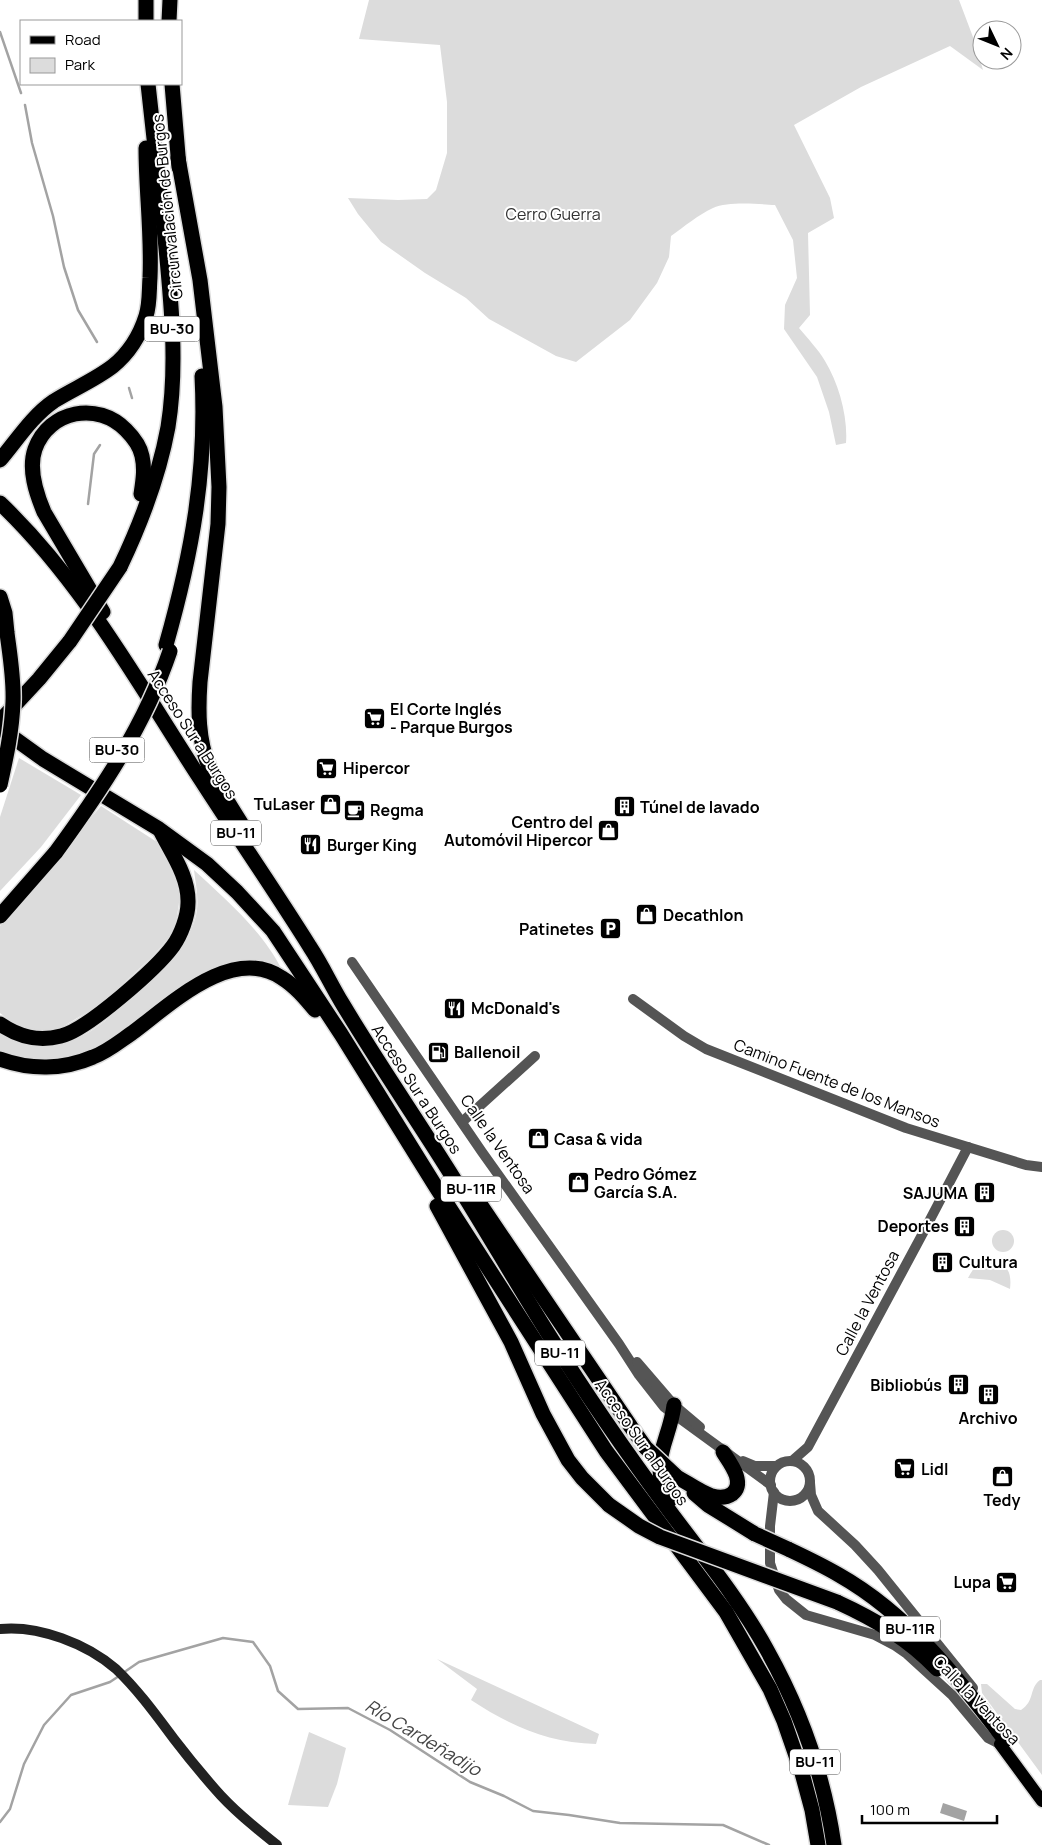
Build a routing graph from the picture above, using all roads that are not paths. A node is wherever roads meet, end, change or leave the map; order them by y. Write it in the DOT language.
graph roads {
  1 [pos="146,0"];
  2 [pos="170,0"];
  3 [pos="146,20"];
  4 [pos="169,20"];
  5 [pos="147,85"];
  6 [pos="147,85"];
  7 [pos="172,85"];
  8 [pos="178,158"];
  9 [pos="0,460"];
  10 [pos="0,503"];
  11 [pos="120,567"];
  12 [pos="0,597"];
  13 [pos="124,659"];
  14 [pos="0,721"];
  15 [pos="0,728"];
  16 [pos="0,737"];
  17 [pos="43,759"];
  18 [pos="0,785"];
  19 [pos="159,829"];
  20 [pos="54,848"];
  21 [pos="0,900"];
  22 [pos="0,916"];
  23 [pos="312,950"];
  24 [pos="352,962"];
  25 [pos="633,1000"];
  26 [pos="0,1024"];
  27 [pos="338,1029"];
  28 [pos="536,1056"];
  29 [pos="0,1059"];
  30 [pos="462,1122"];
  31 [pos="409,1143"];
  32 [pos="968,1147"];
  33 [pos="1042,1167"];
  34 [pos="673,1410"];
  35 [pos="808,1447"];
  36 [pos="730,1458"];
  37 [pos="792,1460"];
  38 [pos="776,1466"];
  39 [pos="807,1469"];
  40 [pos="677,1477"];
  41 [pos="810,1483"];
  42 [pos="772,1488"];
  43 [pos="0,1629"];
  44 [pos="780,1684"];
  45 [pos="1003,1742"];
  46 [pos="1042,1789"];
  47 [pos="1042,1801"];
  48 [pos="278,1845"];
  49 [pos="818,1845"];
  50 [pos="834,1845"];
  1 -- 3 [label="highway"];
  2 -- 4 [label="highway"];
  5 -- 9 [label="highway"];
  6 -- 11 [label="highway, Circunvalación de Burgos / BU-30"];
  7 -- 8 [label="highway, Circunvalación de Burgos / BU-30"];
  8 -- 20 [label="highway, Circunvalación de Burgos / BU-30"];
  8 -- 23 [label="highway"];
  10 -- 13 [label="highway, Acceso Sur a Burgos / BU-11"];
  11 -- 13 [label="highway"];
  11 -- 14 [label="highway, Circunvalación de Burgos / BU-30, bridge"];
  12 -- 18 [label="highway, bridge"];
  13 -- 23 [label="highway, Acceso Sur a Burgos / BU-11"];
  15 -- 17 [label="highway, Acceso Sur a Burgos / BU-11"];
  16 -- 17 [label="highway"];
  17 -- 19 [label="highway, Acceso Sur a Burgos / BU-11"];
  19 -- 26 [label="highway"];
  19 -- 27 [label="highway, Acceso Sur a Burgos / BU-11"];
  20 -- 21 [label="highway, Circunvalación de Burgos / BU-30"];
  20 -- 22 [label="highway"];
  23 -- 40 [label="highway, BU-11R, bridge"];
  23 -- 44 [label="highway, Acceso Sur a Burgos / BU-11"];
  24 -- 30 [label="street, Calle la Ventosa"];
  25 -- 32 [label="street, Camino Fuente de los Mansos"];
  27 -- 29 [label="highway"];
  27 -- 31 [label="highway, Acceso Sur a Burgos / BU-11"];
  28 -- 30 [label="street"];
  30 -- 34 [label="street, Calle la Ventosa"];
  31 -- 44 [label="highway, Acceso Sur a Burgos / BU-11"];
  31 -- 45 [label="highway, BU-11R, bridge"];
  32 -- 33 [label="street, Camino Fuente de los Mansos"];
  32 -- 35 [label="street, Calle la Ventosa"];
  34 -- 36 [label="street, Calle la Ventosa"];
  34 -- 44 [label="highway"];
  35 -- 37 [label="street, Calle la Ventosa"];
  35 -- 39 [label="street, Calle la Ventosa"];
  36 -- 38 [label="street, Calle la Ventosa"];
  36 -- 40 [label="highway"];
  36 -- 42 [label="street, Calle la Ventosa"];
  37 -- 38 [label="street"];
  37 -- 39 [label="street"];
  38 -- 42 [label="street"];
  39 -- 41 [label="street"];
  40 -- 45 [label="highway, BU-11R, bridge"];
  41 -- 42 [label="street"];
  41 -- 45 [label="street, Calle la Ventosa"];
  42 -- 45 [label="street, Calle la Ventosa"];
  43 -- 48 [label="main road"];
  44 -- 49 [label="highway, Acceso Sur a Burgos / BU-11"];
  44 -- 50 [label="highway, Acceso Sur a Burgos / BU-11"];
  45 -- 46 [label="main road, Calle la Ventosa"];
  45 -- 47 [label="main road, Calle la Ventosa"];
}
